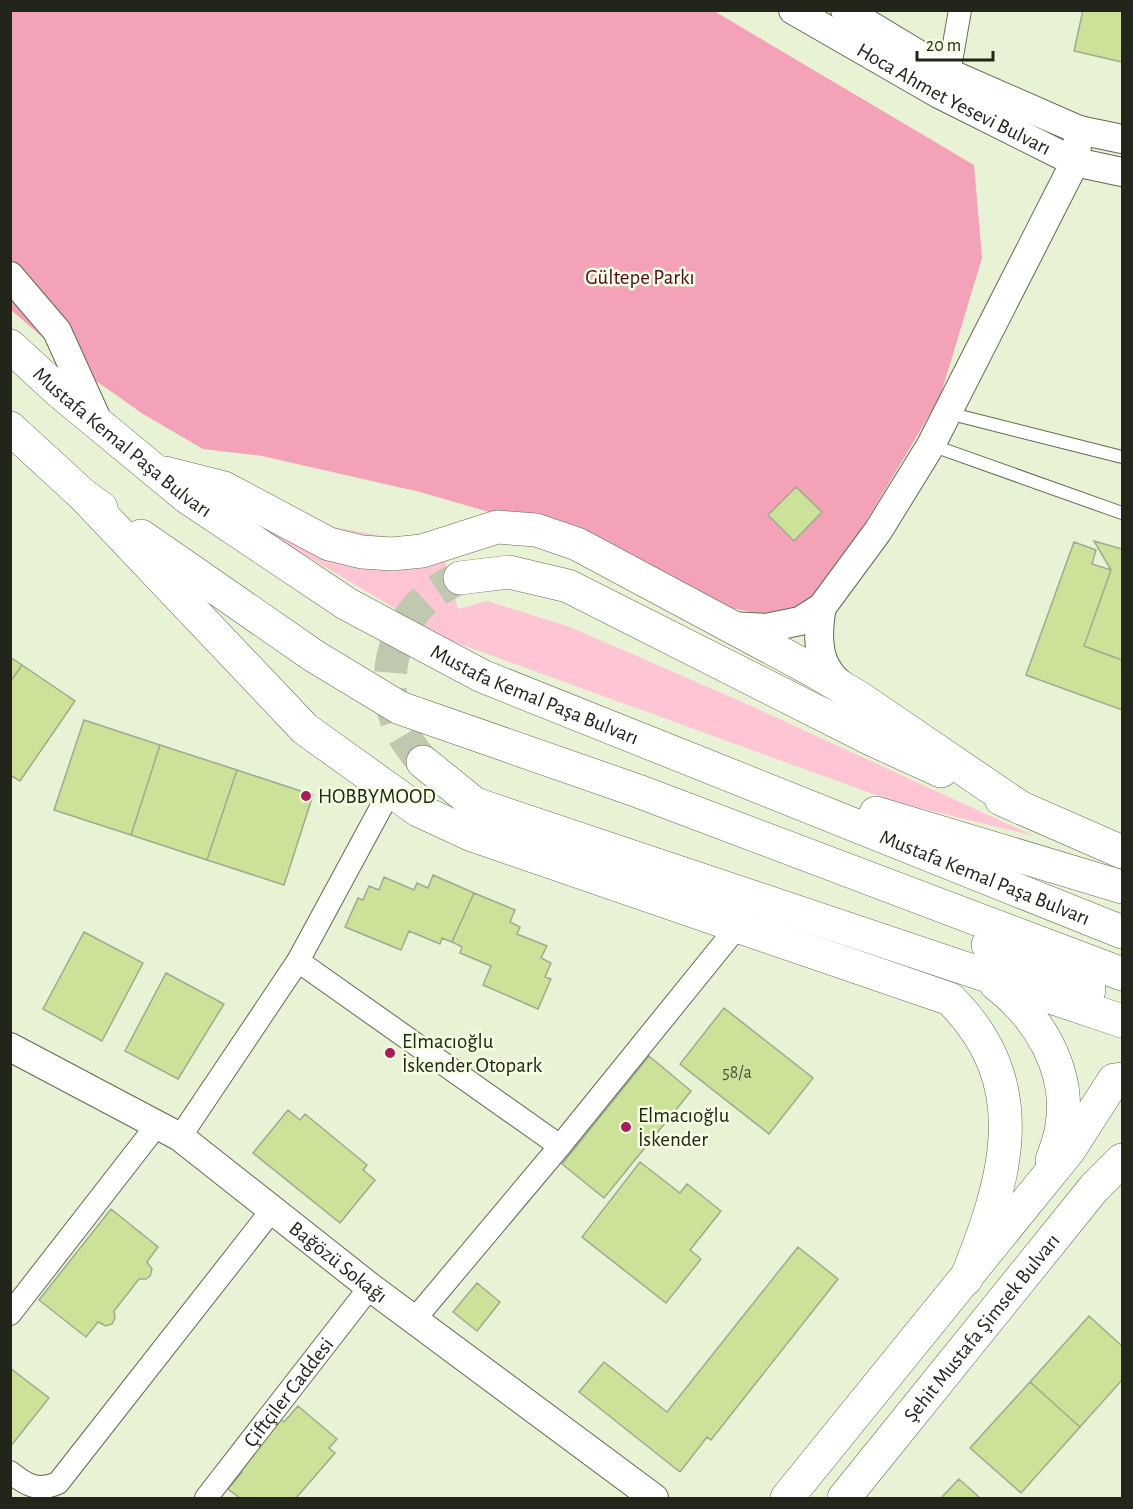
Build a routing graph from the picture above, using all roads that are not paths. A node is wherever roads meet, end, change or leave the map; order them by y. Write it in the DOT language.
graph roads {
  1 [pos="793,10"];
  2 [pos="845,10"];
  3 [pos="960,10"];
  4 [pos="949,73"];
  5 [pos="1079,130"];
  6 [pos="1122,139"];
  7 [pos="1075,162"];
  8 [pos="1122,172"];
  9 [pos="10,276"];
  10 [pos="10,327"];
  11 [pos="10,346"];
  12 [pos="61,393"];
  13 [pos="948,412"];
  14 [pos="100,426"];
  15 [pos="10,428"];
  16 [pos="931,445"];
  17 [pos="1122,457"];
  18 [pos="154,470"];
  19 [pos="83,495"];
  20 [pos="1122,513"];
  21 [pos="460,578"];
  22 [pos="822,607"];
  23 [pos="731,626"];
  24 [pos="848,691"];
  25 [pos="664,749"];
  26 [pos="423,762"];
  27 [pos="390,791"];
  28 [pos="638,791"];
  29 [pos="1034,815"];
  30 [pos="1122,852"];
  31 [pos="1122,873"];
  32 [pos="1122,887"];
  33 [pos="738,926"];
  34 [pos="1122,932"];
  35 [pos="298,961"];
  36 [pos="982,974"];
  37 [pos="1122,974"];
  38 [pos="1122,1005"];
  39 [pos="1122,1021"];
  40 [pos="10,1047"];
  41 [pos="1122,1078"];
  42 [pos="169,1131"];
  43 [pos="560,1146"];
  44 [pos="1122,1160"];
  45 [pos="1035,1194"];
  46 [pos="272,1210"];
  47 [pos="966,1279"];
  48 [pos="370,1287"];
  49 [pos="10,1314"];
  50 [pos="414,1320"];
  51 [pos="10,1472"];
  52 [pos="206,1498"];
  53 [pos="654,1498"];
  54 [pos="788,1498"];
  55 [pos="844,1498"];
  1 -- 7 [label="street, Hoca Ahmet Yesevi Bulvarı"];
  2 -- 4 [label="street"];
  3 -- 4 [label="street"];
  4 -- 5 [label="street"];
  5 -- 6 [label="street"];
  5 -- 7 [label="street"];
  7 -- 8 [label="street, Hoca Ahmet Yesevi Bulvarı"];
  7 -- 13 [label="street"];
  9 -- 14 [label="street"];
  10 -- 12 [label="main road"];
  11 -- 12 [label="main road, Mustafa Kemal Paşa Bulvarı"];
  12 -- 14 [label="main road, Mustafa Kemal Paşa Bulvarı"];
  13 -- 16 [label="street"];
  13 -- 17 [label="lane"];
  14 -- 18 [label="main road, Mustafa Kemal Paşa Bulvarı"];
  15 -- 19 [label="main road, Mustafa Kemal Paşa Bulvarı"];
  16 -- 20 [label="lane"];
  16 -- 22 [label="street"];
  18 -- 23 [label="main road"];
  18 -- 25 [label="main road, Mustafa Kemal Paşa Bulvarı"];
  19 -- 27 [label="main road"];
  19 -- 28 [label="main road, Mustafa Kemal Paşa Bulvarı"];
  21 -- 29 [label="main road"];
  22 -- 23 [label="street"];
  22 -- 24 [label="street"];
  23 -- 24 [label="main road"];
  24 -- 29 [label="main road"];
  25 -- 32 [label="main road"];
  25 -- 34 [label="main road, Mustafa Kemal Paşa Bulvarı"];
  26 -- 36 [label="main road"];
  27 -- 33 [label="main road"];
  27 -- 35 [label="street"];
  28 -- 37 [label="main road, Mustafa Kemal Paşa Bulvarı"];
  28 -- 38 [label="main road"];
  29 -- 30 [label="main road"];
  29 -- 31 [label="main road"];
  33 -- 43 [label="street"];
  33 -- 47 [label="main road"];
  35 -- 42 [label="street"];
  35 -- 43 [label="street"];
  36 -- 39 [label="main road"];
  36 -- 45 [label="main road"];
  40 -- 42 [label="street, Bağözü Sokağı"];
  41 -- 45 [label="main road"];
  42 -- 46 [label="street, Bağözü Sokağı"];
  42 -- 49 [label="street"];
  43 -- 50 [label="street"];
  44 -- 55 [label="main road, Şehit Mustafa Şimsek Bulvarı"];
  45 -- 47 [label="main road, Şehit Mustafa Şimsek Bulvarı"];
  46 -- 48 [label="street, Bağözü Sokağı"];
  46 -- 51 [label="street"];
  47 -- 54 [label="main road, Şehit Mustafa Şimsek Bulvarı"];
  48 -- 50 [label="street, Bağözü Sokağı"];
  48 -- 52 [label="street, Çiftçiler Caddesi"];
  50 -- 53 [label="street, Bağözü Sokağı"];
}
